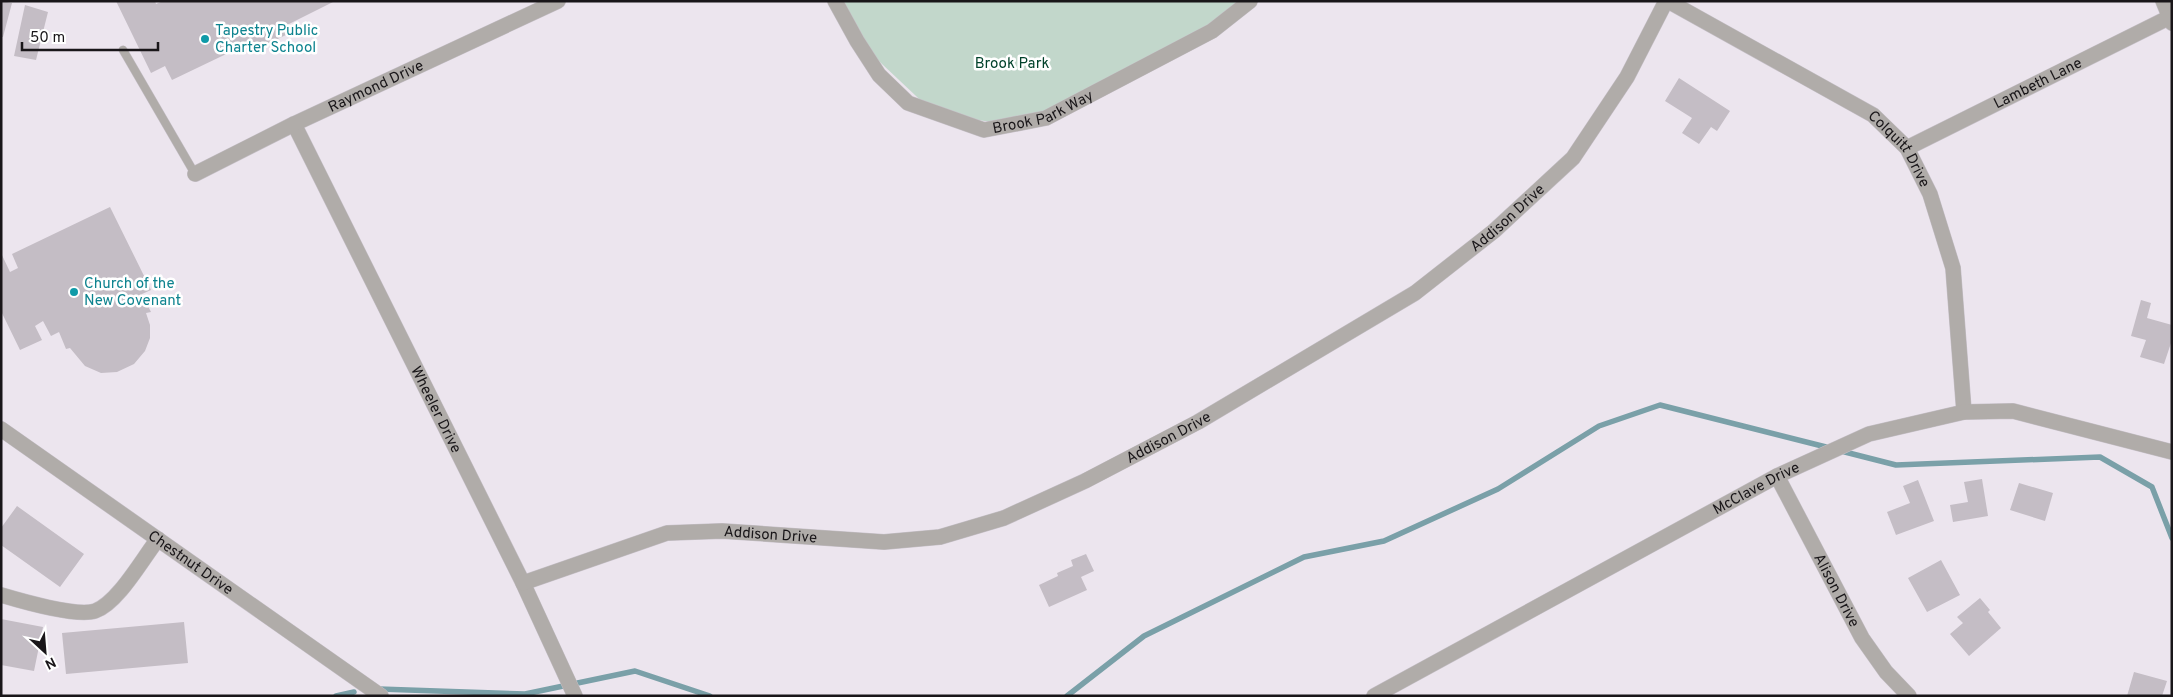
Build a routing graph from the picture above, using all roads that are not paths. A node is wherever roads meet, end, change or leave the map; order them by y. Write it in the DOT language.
graph roads {
  1 [pos="558,1"];
  2 [pos="836,1"];
  3 [pos="1250,1"];
  4 [pos="1667,1"];
  5 [pos="2163,1"];
  6 [pos="2170,20"];
  7 [pos="123,50"];
  8 [pos="294,124"];
  9 [pos="1907,148"];
  10 [pos="195,174"];
  11 [pos="1964,412"];
  12 [pos="1,429"];
  13 [pos="2172,452"];
  14 [pos="1777,476"];
  15 [pos="158,539"];
  16 [pos="523,583"];
  17 [pos="5,594"];
  18 [pos="381,696"];
  19 [pos="575,696"];
  20 [pos="1374,696"];
  21 [pos="1910,696"];
  1 -- 8 [label="street, Raymond Drive"];
  2 -- 3 [label="street, Brook Park Way"];
  4 -- 9 [label="street, Colquitt Drive"];
  4 -- 16 [label="street, Addison Drive"];
  5 -- 6 [label="street"];
  6 -- 9 [label="street, Lambeth Lane"];
  7 -- 10 [label="lane"];
  8 -- 10 [label="street, Raymond Drive"];
  8 -- 16 [label="street, Wheeler Drive"];
  9 -- 11 [label="street, Colquitt Drive"];
  11 -- 13 [label="street, McClave Drive"];
  11 -- 14 [label="street, McClave Drive"];
  12 -- 15 [label="street, Chestnut Drive"];
  14 -- 20 [label="street, McClave Drive"];
  14 -- 21 [label="street, Alison Drive"];
  15 -- 17 [label="street"];
  15 -- 18 [label="street, Chestnut Drive"];
  16 -- 19 [label="street, Wheeler Drive"];
}
